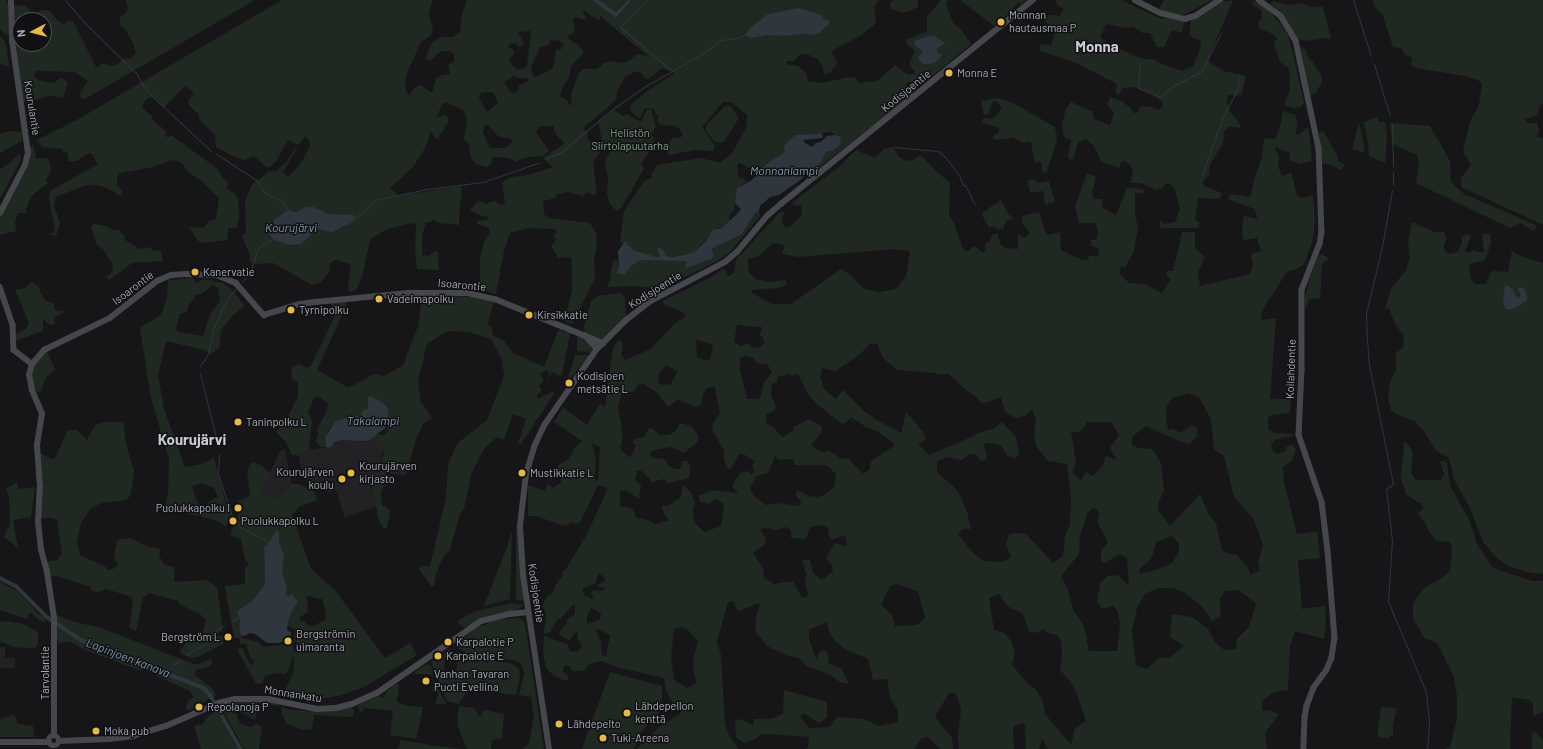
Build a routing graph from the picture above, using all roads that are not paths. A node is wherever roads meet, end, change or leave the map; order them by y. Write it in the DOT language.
graph roads {
  1 [pos="11,0"];
  2 [pos="1033,0"];
  3 [pos="1135,0"];
  4 [pos="1220,0"];
  5 [pos="1259,0"];
  6 [pos="0,213"];
  7 [pos="0,287"];
  8 [pos="583,334"];
  9 [pos="603,343"];
  10 [pos="597,349"];
  11 [pos="32,364"];
  12 [pos="528,612"];
  13 [pos="54,736"];
  14 [pos="59,741"];
  15 [pos="0,742"];
  16 [pos="49,742"];
  17 [pos="549,749"];
  18 [pos="1304,749"];
  1 -- 6 [label="street, Kourulantie"];
  2 -- 9 [label="street, Kodisjoentie"];
  3 -- 4 [label="street"];
  5 -- 18 [label="street, Koilahdentie"];
  7 -- 11 [label="street"];
  8 -- 9 [label="street, Isoarontie"];
  8 -- 10 [label="street, Isoarontie"];
  8 -- 11 [label="street, Isoarontie"];
  9 -- 10 [label="street, Kodisjoentie"];
  10 -- 12 [label="street, Kodisjoentie"];
  11 -- 13 [label="street, Tarvolantie"];
  12 -- 14 [label="street, Monnankatu"];
  12 -- 17 [label="street, Kodisjoentie"];
  13 -- 14 [label="street"];
  13 -- 16 [label="street"];
  14 -- 16 [label="street"];
  15 -- 16 [label="street"];
}
